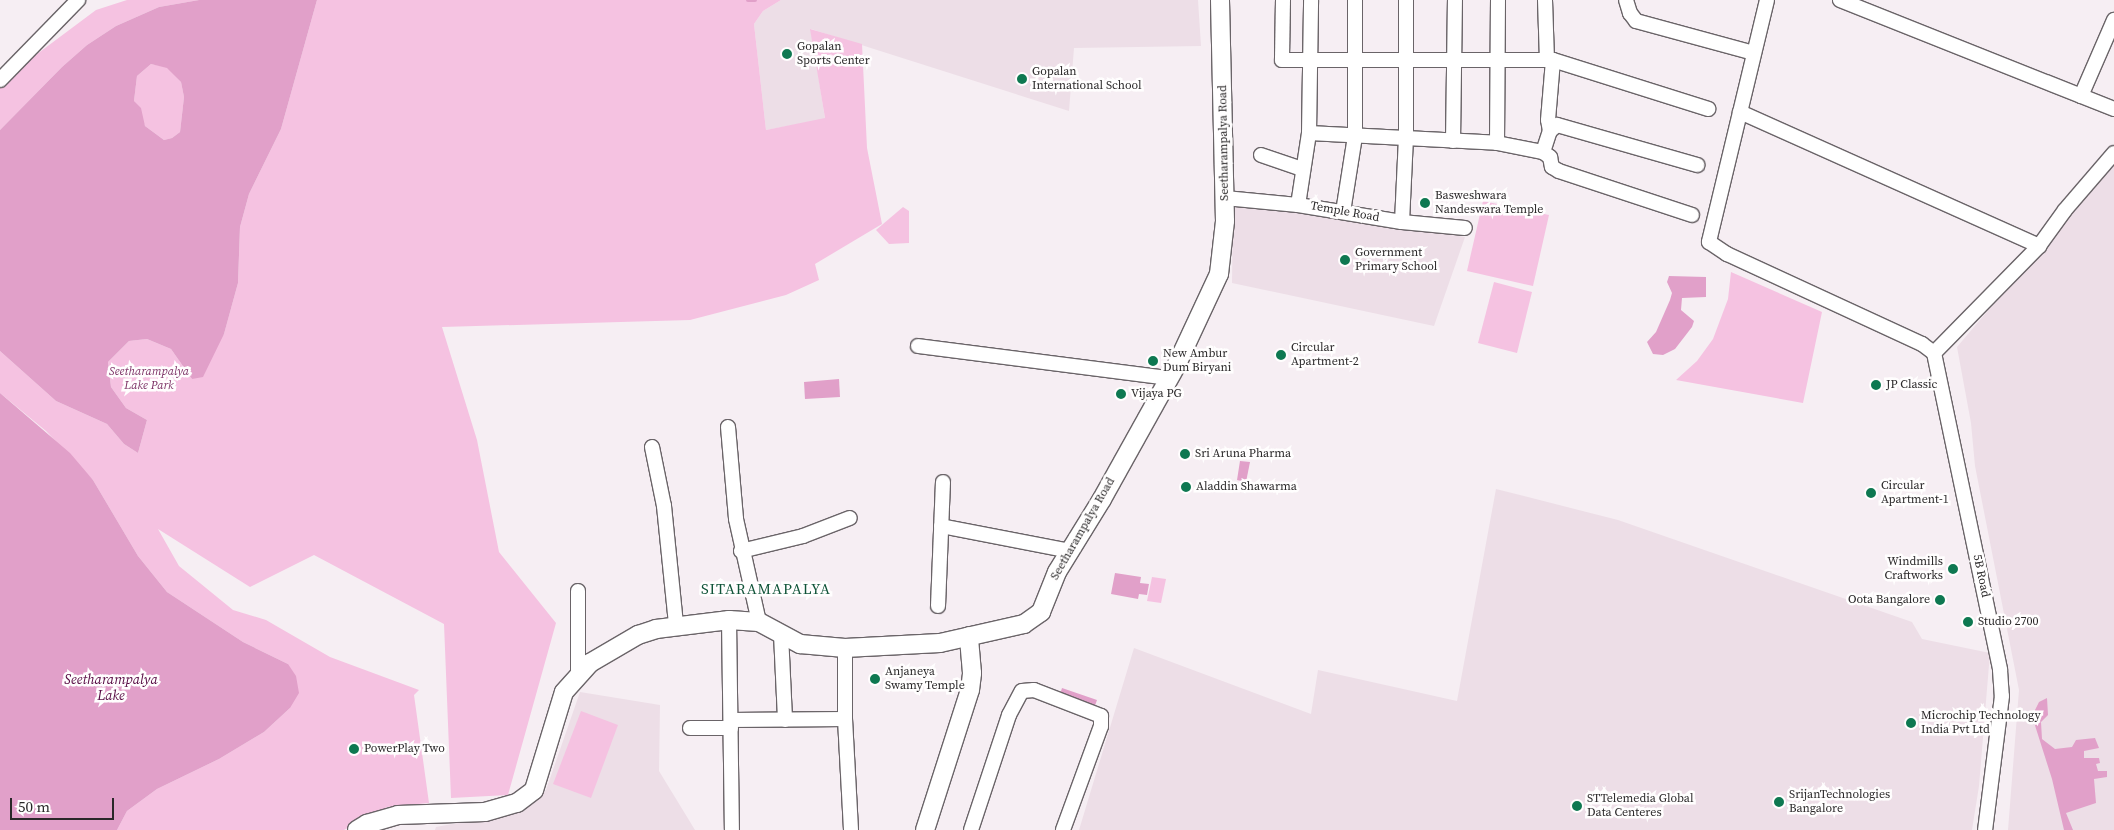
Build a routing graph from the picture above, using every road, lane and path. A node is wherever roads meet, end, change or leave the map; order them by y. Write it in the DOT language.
graph roads {
  1 [pos="78,0"];
  2 [pos="1220,0"];
  3 [pos="1283,0"];
  4 [pos="1311,0"];
  5 [pos="1355,0"];
  6 [pos="1406,0"];
  7 [pos="1454,0"];
  8 [pos="1498,0"];
  9 [pos="1545,0"];
  10 [pos="1626,0"];
  11 [pos="1767,0"];
  12 [pos="1840,0"];
  13 [pos="2114,20"];
  14 [pos="1754,53"];
  15 [pos="1499,59"];
  16 [pos="1550,60"];
  17 [pos="1356,61"];
  18 [pos="1407,61"];
  19 [pos="1455,61"];
  20 [pos="1309,62"];
  21 [pos="0,80"];
  22 [pos="2080,96"];
  23 [pos="1708,109"];
  24 [pos="2114,109"];
  25 [pos="1740,112"];
  26 [pos="1550,130"];
  27 [pos="1309,133"];
  28 [pos="1355,136"];
  29 [pos="1406,139"];
  30 [pos="1453,141"];
  31 [pos="1497,143"];
  32 [pos="1543,152"];
  33 [pos="2114,153"];
  34 [pos="1261,156"];
  35 [pos="1697,165"];
  36 [pos="1302,169"];
  37 [pos="1225,198"];
  38 [pos="1298,205"];
  39 [pos="1343,212"];
  40 [pos="1692,215"];
  41 [pos="1402,222"];
  42 [pos="1465,228"];
  43 [pos="2039,246"];
  44 [pos="918,346"];
  45 [pos="1934,353"];
  46 [pos="1168,378"];
  47 [pos="728,427"];
  48 [pos="652,447"];
  49 [pos="943,482"];
  50 [pos="850,518"];
  51 [pos="941,526"];
  52 [pos="742,551"];
  53 [pos="1070,551"];
  54 [pos="578,591"];
  55 [pos="938,606"];
  56 [pos="729,620"];
  57 [pos="759,622"];
  58 [pos="676,625"];
  59 [pos="781,634"];
  60 [pos="969,636"];
  61 [pos="844,648"];
  62 [pos="578,674"];
  63 [pos="845,719"];
  64 [pos="785,720"];
  65 [pos="731,724"];
  66 [pos="690,728"];
  67 [pos="365,828"];
  68 [pos="732,830"];
  69 [pos="851,830"];
  70 [pos="926,830"];
  71 [pos="971,830"];
  72 [pos="1063,830"];
  73 [pos="1985,830"];
  1 -- 21 [label="street"];
  2 -- 37 [label="street, Seetharampalya Road"];
  3 -- 20 [label="street"];
  4 -- 20 [label="street"];
  5 -- 17 [label="street"];
  6 -- 18 [label="street"];
  7 -- 19 [label="street"];
  8 -- 15 [label="street"];
  9 -- 16 [label="street"];
  10 -- 14 [label="street"];
  11 -- 14 [label="street"];
  12 -- 22 [label="street"];
  13 -- 22 [label="street"];
  14 -- 25 [label="street"];
  15 -- 16 [label="street"];
  15 -- 19 [label="street"];
  15 -- 31 [label="street"];
  16 -- 23 [label="street"];
  16 -- 26 [label="street"];
  17 -- 18 [label="street"];
  17 -- 20 [label="street"];
  17 -- 28 [label="street"];
  18 -- 19 [label="street"];
  18 -- 29 [label="street"];
  19 -- 30 [label="street"];
  20 -- 27 [label="street"];
  22 -- 24 [label="street"];
  25 -- 43 [label="street"];
  25 -- 45 [label="street"];
  26 -- 32 [label="street"];
  26 -- 35 [label="street"];
  27 -- 28 [label="street"];
  27 -- 36 [label="street"];
  28 -- 29 [label="street"];
  28 -- 39 [label="street"];
  29 -- 30 [label="street"];
  29 -- 41 [label="street"];
  30 -- 31 [label="street"];
  31 -- 32 [label="street"];
  32 -- 40 [label="street"];
  33 -- 43 [label="street"];
  34 -- 36 [label="street"];
  36 -- 38 [label="street"];
  37 -- 38 [label="street, Temple Road"];
  37 -- 46 [label="street, Seetharampalya Road"];
  38 -- 39 [label="street, Temple Road"];
  39 -- 41 [label="street, Temple Road"];
  41 -- 42 [label="street, Temple Road"];
  43 -- 45 [label="street"];
  44 -- 46 [label="street"];
  45 -- 73 [label="street, 5B Road"];
  46 -- 53 [label="street, Seetharampalya Road"];
  47 -- 52 [label="street"];
  48 -- 58 [label="street"];
  49 -- 51 [label="street"];
  50 -- 52 [label="street"];
  51 -- 53 [label="street"];
  51 -- 55 [label="street"];
  52 -- 57 [label="street"];
  53 -- 60 [label="street, Seetharampalya Road"];
  54 -- 62 [label="street"];
  56 -- 57 [label="street, Seetharampalya Road"];
  56 -- 58 [label="street, Seetharampalya Road"];
  56 -- 65 [label="street"];
  57 -- 59 [label="street, Seetharampalya Road"];
  58 -- 62 [label="street, Seetharampalya Road"];
  59 -- 61 [label="street, Seetharampalya Road"];
  59 -- 64 [label="street"];
  60 -- 61 [label="street, Seetharampalya Road"];
  60 -- 70 [label="street"];
  61 -- 63 [label="street"];
  62 -- 67 [label="street, Seetharampalya Road"];
  63 -- 64 [label="street"];
  63 -- 69 [label="street"];
  64 -- 65 [label="street"];
  65 -- 66 [label="street"];
  65 -- 68 [label="street"];
  71 -- 72 [label="street"];
}
